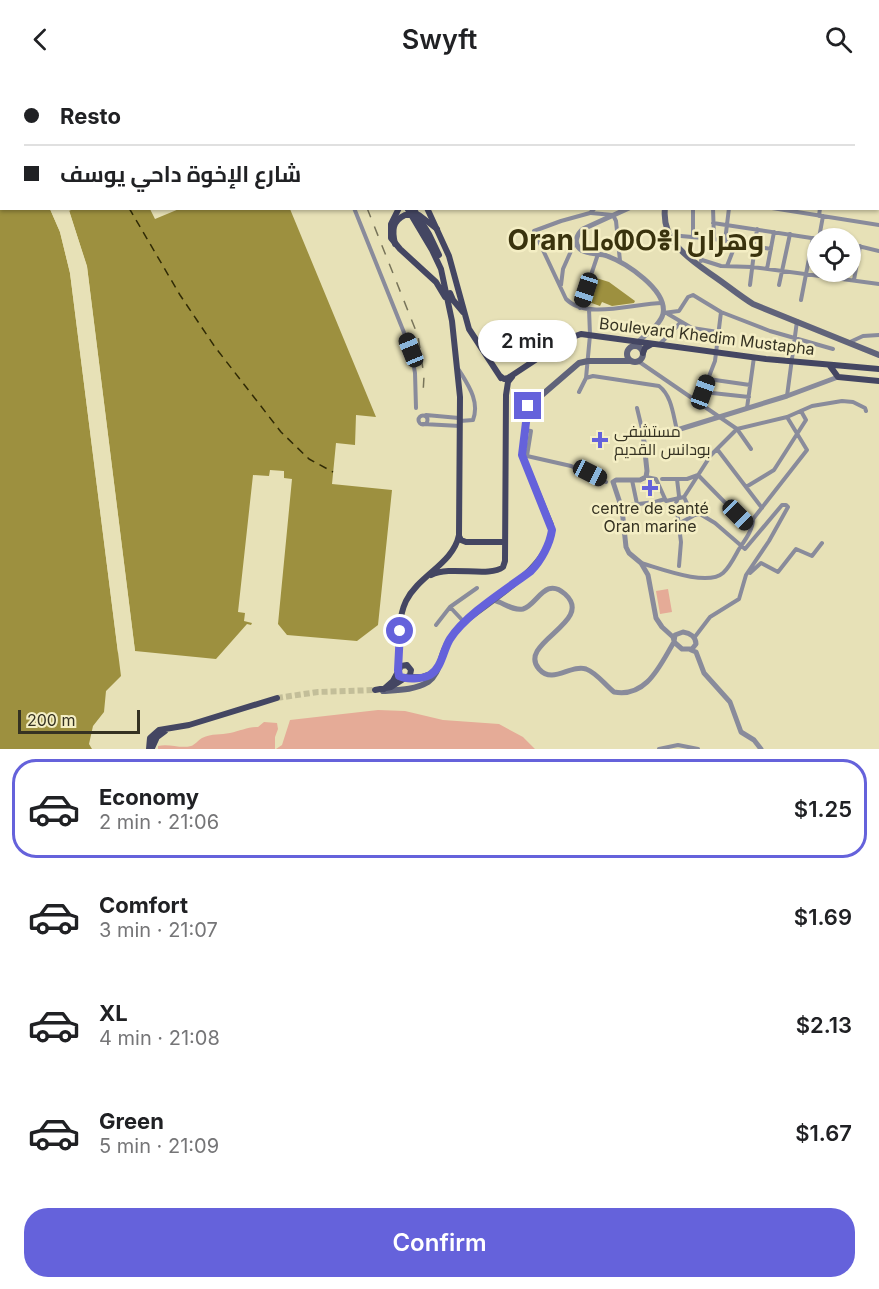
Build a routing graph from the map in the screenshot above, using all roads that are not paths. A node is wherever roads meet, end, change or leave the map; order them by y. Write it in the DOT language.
graph roads {
  1 [pos="355,210"];
  2 [pos="398,210"];
  3 [pos="408,210"];
  4 [pos="414,210"];
  5 [pos="428,210"];
  6 [pos="594,210"];
  7 [pos="624,210"];
  8 [pos="665,210"];
  9 [pos="693,210"];
  10 [pos="713,210"];
  11 [pos="729,210"];
  12 [pos="784,210"];
  13 [pos="820,210"];
  14 [pos="590,213"];
  15 [pos="613,215"];
  16 [pos="821,216"];
  17 [pos="713,223"];
  18 [pos="727,224"];
  19 [pos="879,225"];
  20 [pos="818,228"];
  21 [pos="437,229"];
  22 [pos="758,230"];
  23 [pos="774,232"];
  24 [pos="790,234"];
  25 [pos="670,235"];
  26 [pos="693,237"];
  27 [pos="807,237"];
  28 [pos="702,238"];
  29 [pos="576,239"];
  30 [pos="714,239"];
  31 [pos="725,241"];
  32 [pos="736,243"];
  33 [pos="395,244"];
  34 [pos="756,246"];
  35 [pos="861,246"];
  36 [pos="771,249"];
  37 [pos="879,251"];
  38 [pos="598,253"];
  39 [pos="620,261"];
  40 [pos="701,264"];
  41 [pos="727,266"];
  42 [pos="752,267"];
  43 [pos="767,269"];
  44 [pos="807,270"];
  45 [pos="782,272"];
  46 [pos="806,274"];
  47 [pos="861,281"];
  48 [pos="879,284"];
  49 [pos="750,285"];
  50 [pos="779,285"];
  51 [pos="561,286"];
  52 [pos="801,300"];
  53 [pos="662,303"];
  54 [pos="580,308"];
  55 [pos="589,309"];
  56 [pos="463,312"];
  57 [pos="721,312"];
  58 [pos="663,313"];
  59 [pos="452,321"];
  60 [pos="798,321"];
  61 [pos="681,322"];
  62 [pos="718,332"];
  63 [pos="590,335"];
  64 [pos="879,335"];
  65 [pos="795,337"];
  66 [pos="849,342"];
  67 [pos="655,344"];
  68 [pos="639,348"];
  69 [pos="832,349"];
  70 [pos="716,352"];
  71 [pos="879,355"];
  72 [pos="754,357"];
  73 [pos="632,359"];
  74 [pos="588,361"];
  75 [pos="792,362"];
  76 [pos="830,366"];
  77 [pos="458,369"];
  78 [pos="879,369"];
  79 [pos="499,375"];
  80 [pos="513,376"];
  81 [pos="838,377"];
  82 [pos="586,378"];
  83 [pos="708,380"];
  84 [pos="879,382"];
  85 [pos="750,385"];
  86 [pos="579,392"];
  87 [pos="703,392"];
  88 [pos="506,395"];
  89 [pos="788,396"];
  90 [pos="748,397"];
  91 [pos="699,402"];
  92 [pos="416,408"];
  93 [pos="637,408"];
  94 [pos="747,408"];
  95 [pos="801,411"];
  96 [pos="866,411"];
  97 [pos="424,415"];
  98 [pos="720,417"];
  99 [pos="786,417"];
  100 [pos="419,419"];
  101 [pos="460,422"];
  102 [pos="423,424"];
  103 [pos="737,429"];
  104 [pos="524,430"];
  105 [pos="677,430"];
  106 [pos="644,433"];
  107 [pos="797,433"];
  108 [pos="717,448"];
  109 [pos="751,449"];
  110 [pos="698,475"];
  111 [pos="646,477"];
  112 [pos="662,479"];
  113 [pos="677,479"];
  114 [pos="632,480"];
  115 [pos="606,482"];
  116 [pos="746,487"];
  117 [pos="684,497"];
  118 [pos="666,500"];
  119 [pos="676,500"];
  120 [pos="637,504"];
  121 [pos="622,506"];
  122 [pos="762,508"];
  123 [pos="693,513"];
  124 [pos="678,524"];
  125 [pos="751,529"];
  126 [pos="459,535"];
  127 [pos="505,542"];
  128 [pos="822,543"];
  129 [pos="741,547"];
  130 [pos="444,561"];
  131 [pos="641,563"];
  132 [pos="679,566"];
  133 [pos="451,570"];
  134 [pos="747,575"];
  135 [pos="423,580"];
  136 [pos="477,588"];
  137 [pos="502,592"];
  138 [pos="493,600"];
  139 [pos="450,607"];
  140 [pos="517,609"];
  141 [pos="464,622"];
  142 [pos="436,625"];
  143 [pos="662,627"];
  144 [pos="678,633"];
  145 [pos="695,640"];
  146 [pos="674,642"];
  147 [pos="682,649"];
  148 [pos="690,650"];
  149 [pos="439,665"];
  150 [pos="660,666"];
  151 [pos="403,669"];
  152 [pos="406,678"];
  153 [pos="711,681"];
  154 [pos="384,689"];
  155 [pos="277,698"];
  156 [pos="150,749"];
  157 [pos="659,749"];
  158 [pos="698,749"];
  159 [pos="761,749"];
  1 -- 92 [label="street"];
  2 -- 33 [label="main road, bridge"];
  3 -- 59 [label="main road"];
  4 -- 56 [label="main road"];
  5 -- 21 [label="main road"];
  6 -- 14 [label="street"];
  7 -- 15 [label="street"];
  8 -- 25 [label="main road"];
  9 -- 26 [label="street"];
  10 -- 17 [label="street"];
  11 -- 18 [label="street"];
  12 -- 16 [label="street"];
  13 -- 16 [label="street"];
  14 -- 15 [label="street"];
  14 -- 51 [label="street"];
  15 -- 29 [label="street"];
  15 -- 39 [label="street"];
  16 -- 19 [label="street"];
  16 -- 20 [label="street"];
  17 -- 18 [label="street"];
  17 -- 30 [label="street"];
  18 -- 22 [label="street"];
  18 -- 31 [label="street"];
  21 -- 33 [label="main road, bridge"];
  21 -- 56 [label="main road"];
  22 -- 23 [label="street"];
  22 -- 34 [label="street"];
  23 -- 24 [label="street"];
  23 -- 36 [label="street"];
  24 -- 27 [label="street"];
  24 -- 45 [label="street"];
  25 -- 26 [label="street"];
  25 -- 40 [label="main road"];
  26 -- 28 [label="street"];
  28 -- 30 [label="street"];
  28 -- 40 [label="street"];
  29 -- 38 [label="street"];
  29 -- 51 [label="street"];
  30 -- 31 [label="street"];
  31 -- 32 [label="street"];
  32 -- 34 [label="street"];
  32 -- 41 [label="street"];
  33 -- 59 [label="main road"];
  34 -- 36 [label="street"];
  34 -- 42 [label="street"];
  35 -- 37 [label="street"];
  36 -- 43 [label="street"];
  38 -- 39 [label="street"];
  38 -- 54 [label="street"];
  39 -- 53 [label="street"];
  40 -- 41 [label="street"];
  40 -- 60 [label="main road"];
  41 -- 42 [label="street"];
  42 -- 43 [label="street"];
  42 -- 49 [label="street"];
  43 -- 45 [label="street"];
  44 -- 46 [label="street"];
  45 -- 46 [label="street"];
  45 -- 50 [label="street"];
  46 -- 52 [label="street"];
  47 -- 48 [label="street"];
  51 -- 54 [label="street"];
  53 -- 55 [label="street"];
  53 -- 58 [label="street"];
  54 -- 55 [label="street"];
  55 -- 63 [label="street"];
  56 -- 79 [label="main road"];
  57 -- 58 [label="street"];
  57 -- 62 [label="street"];
  57 -- 65 [label="street"];
  58 -- 61 [label="street"];
  58 -- 68 [label="street"];
  59 -- 77 [label="main road"];
  60 -- 65 [label="street"];
  60 -- 66 [label="main road"];
  61 -- 62 [label="street"];
  61 -- 67 [label="street"];
  62 -- 70 [label="street"];
  63 -- 68 [label="main road, Boulevard Khedim Mustapha"];
  63 -- 74 [label="street"];
  63 -- 80 [label="main road, Boulevard Khedim Mustapha"];
  64 -- 66 [label="street"];
  65 -- 69 [label="street"];
  65 -- 75 [label="street"];
  66 -- 71 [label="main road"];
  67 -- 68 [label="main road, Boulevard Khedim Mustapha"];
  67 -- 68 [label="main road"];
  67 -- 70 [label="main road, Boulevard Khedim Mustapha"];
  68 -- 73 [label="main road"];
  68 -- 73 [label="main road"];
  70 -- 72 [label="main road, Boulevard Khedim Mustapha"];
  70 -- 83 [label="street"];
  72 -- 75 [label="main road, Boulevard Khedim Mustapha"];
  72 -- 85 [label="street"];
  73 -- 74 [label="main road"];
  73 -- 91 [label="street"];
  74 -- 82 [label="street"];
  74 -- 104 [label="main road"];
  75 -- 76 [label="main road, Boulevard Khedim Mustapha"];
  75 -- 89 [label="street"];
  76 -- 78 [label="main road"];
  76 -- 81 [label="main road, Boulevard Khedim Mustapha"];
  77 -- 101 [label="main road"];
  77 -- 101 [label="street"];
  79 -- 80 [label="main road"];
  79 -- 88 [label="main road"];
  80 -- 88 [label="main road"];
  81 -- 84 [label="main road"];
  81 -- 89 [label="street"];
  82 -- 86 [label="street"];
  82 -- 105 [label="street"];
  83 -- 85 [label="street"];
  83 -- 87 [label="street"];
  85 -- 90 [label="street"];
  87 -- 90 [label="street"];
  87 -- 91 [label="street"];
  88 -- 127 [label="main road"];
  89 -- 94 [label="street"];
  90 -- 94 [label="street"];
  91 -- 98 [label="street"];
  92 -- 97 [label="street"];
  92 -- 100 [label="street"];
  93 -- 106 [label="street"];
  94 -- 98 [label="street"];
  95 -- 96 [label="street"];
  95 -- 99 [label="street"];
  95 -- 107 [label="street"];
  97 -- 100 [label="street"];
  97 -- 101 [label="street"];
  97 -- 102 [label="street"];
  98 -- 103 [label="street"];
  98 -- 105 [label="street"];
  99 -- 103 [label="street"];
  99 -- 107 [label="street"];
  100 -- 102 [label="street"];
  101 -- 102 [label="street"];
  101 -- 126 [label="main road"];
  103 -- 108 [label="street"];
  103 -- 109 [label="street"];
  104 -- 115 [label="street"];
  104 -- 137 [label="main road"];
  105 -- 106 [label="street"];
  106 -- 111 [label="street"];
  107 -- 116 [label="street"];
  107 -- 122 [label="street"];
  108 -- 110 [label="street"];
  108 -- 116 [label="street"];
  110 -- 113 [label="street"];
  110 -- 117 [label="street"];
  110 -- 125 [label="street"];
  111 -- 114 [label="street"];
  111 -- 118 [label="street"];
  112 -- 113 [label="street"];
  113 -- 119 [label="street"];
  114 -- 120 [label="street"];
  114 -- 121 [label="street"];
  116 -- 122 [label="street"];
  117 -- 119 [label="street"];
  117 -- 123 [label="street"];
  118 -- 119 [label="street"];
  118 -- 120 [label="street"];
  119 -- 124 [label="street"];
  120 -- 121 [label="street"];
  121 -- 131 [label="street"];
  122 -- 125 [label="street"];
  123 -- 124 [label="street"];
  123 -- 129 [label="street"];
  124 -- 132 [label="street"];
  125 -- 129 [label="street"];
  126 -- 127 [label="main road"];
  126 -- 130 [label="main road"];
  127 -- 133 [label="main road"];
  128 -- 134 [label="street"];
  129 -- 131 [label="street"];
  129 -- 134 [label="street"];
  130 -- 133 [label="main road"];
  130 -- 135 [label="main road"];
  131 -- 143 [label="street"];
  133 -- 135 [label="main road"];
  134 -- 145 [label="street"];
  135 -- 151 [label="main road"];
  136 -- 139 [label="street"];
  137 -- 138 [label="main road"];
  137 -- 140 [label="street"];
  138 -- 140 [label="street"];
  138 -- 141 [label="main road"];
  139 -- 141 [label="street"];
  139 -- 142 [label="street"];
  140 -- 150 [label="street"];
  141 -- 149 [label="main road"];
  143 -- 144 [label="street"];
  143 -- 146 [label="street"];
  144 -- 145 [label="street"];
  144 -- 146 [label="street"];
  145 -- 148 [label="street"];
  145 -- 153 [label="street"];
  146 -- 147 [label="street"];
  146 -- 150 [label="street"];
  147 -- 148 [label="street"];
  147 -- 150 [label="street"];
  148 -- 153 [label="street"];
  149 -- 151 [label="main road"];
  149 -- 152 [label="main road"];
  149 -- 154 [label="main road"];
  151 -- 152 [label="main road"];
  151 -- 152 [label="main road"];
  151 -- 154 [label="main road"];
  152 -- 154 [label="main road"];
  153 -- 159 [label="street"];
  155 -- 156 [label="main road"];
  157 -- 158 [label="street"];
}
